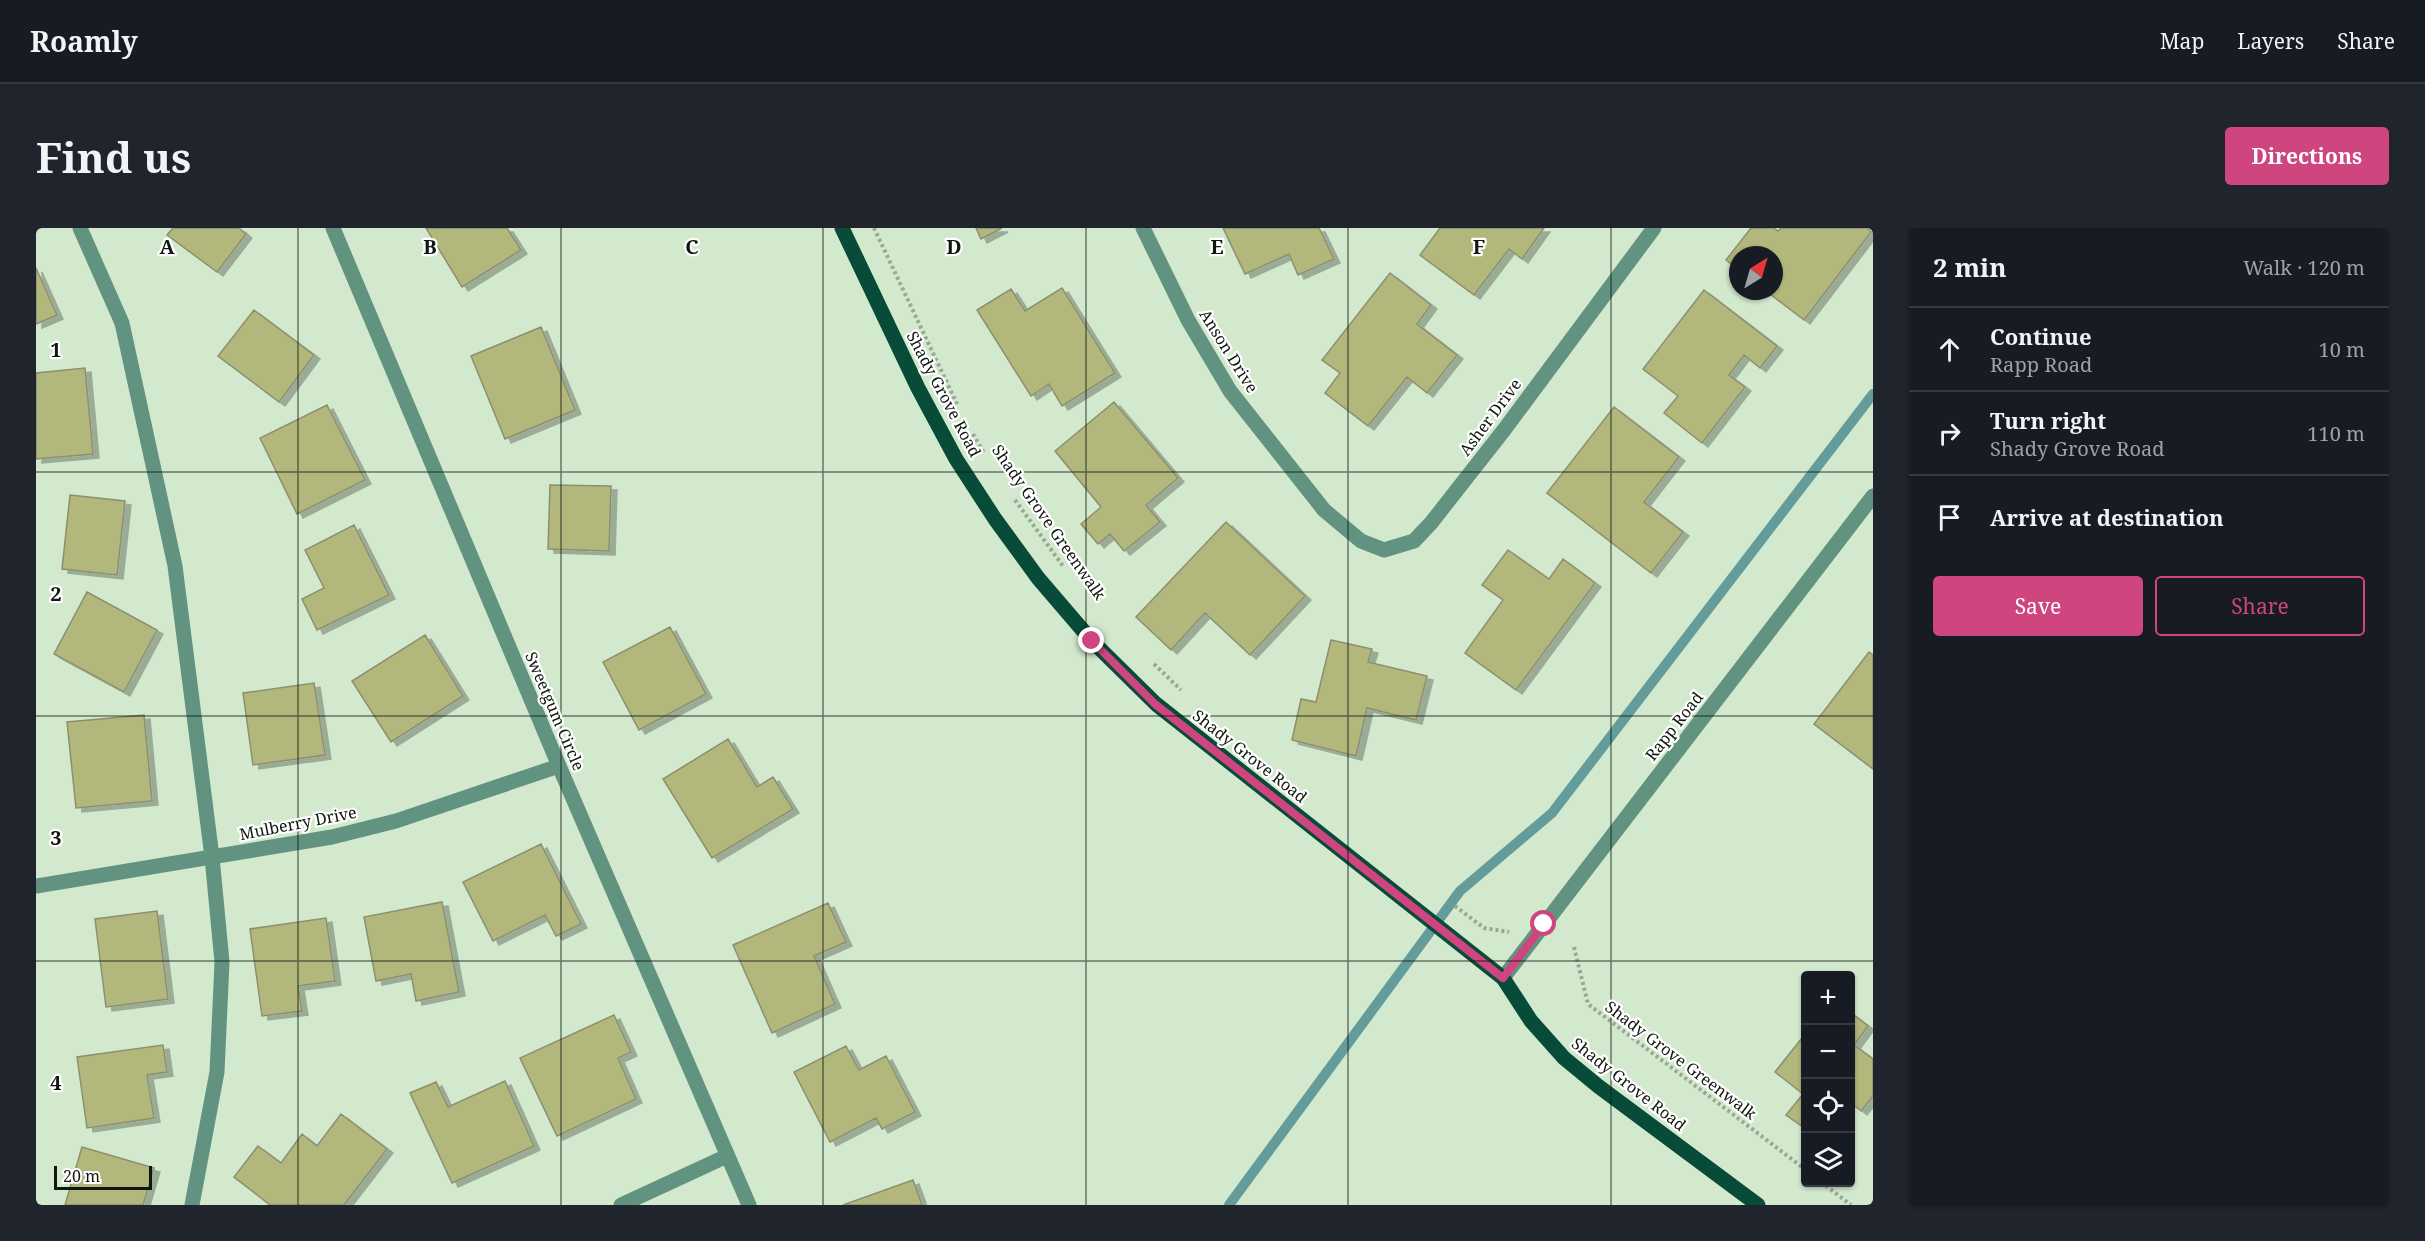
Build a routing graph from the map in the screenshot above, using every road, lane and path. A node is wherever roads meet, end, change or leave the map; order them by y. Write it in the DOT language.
graph roads {
  1 [pos="80,228"];
  2 [pos="333,228"];
  3 [pos="842,228"];
  4 [pos="874,228"];
  5 [pos="1143,228"];
  6 [pos="1654,228"];
  7 [pos="958,405"];
  8 [pos="969,426"];
  9 [pos="986,457"];
  10 [pos="1011,496"];
  11 [pos="1873,496"];
  12 [pos="1324,510"];
  13 [pos="1066,570"];
  14 [pos="1153,663"];
  15 [pos="1187,696"];
  16 [pos="559,766"];
  17 [pos="212,857"];
  18 [pos="36,886"];
  19 [pos="1478,922"];
  20 [pos="1513,933"];
  21 [pos="1574,947"];
  22 [pos="1503,978"];
  23 [pos="727,1156"];
  24 [pos="1801,1166"];
  25 [pos="1828,1187"];
  26 [pos="192,1205"];
  27 [pos="621,1205"];
  28 [pos="749,1205"];
  29 [pos="1758,1205"];
  30 [pos="1851,1205"];
  1 -- 17 [label="street"];
  2 -- 16 [label="street, Sweetgum Circle"];
  3 -- 22 [label="main road, Shady Grove Road"];
  4 -- 7 [label="path"];
  5 -- 12 [label="street, Anson Drive"];
  6 -- 12 [label="street, Asher Drive"];
  8 -- 9 [label="path, Shady Grove Greenwalk"];
  10 -- 13 [label="path, Shady Grove Greenwalk"];
  11 -- 22 [label="street, Rapp Road"];
  14 -- 15 [label="path"];
  16 -- 17 [label="street, Mulberry Drive"];
  16 -- 23 [label="street, Sweetgum Circle"];
  17 -- 18 [label="street, Mulberry Drive"];
  17 -- 26 [label="street"];
  19 -- 20 [label="path"];
  21 -- 24 [label="path, Shady Grove Greenwalk"];
  22 -- 29 [label="main road, Shady Grove Road"];
  23 -- 27 [label="street"];
  23 -- 28 [label="street, Sweetgum Circle"];
  25 -- 30 [label="path"];
}
